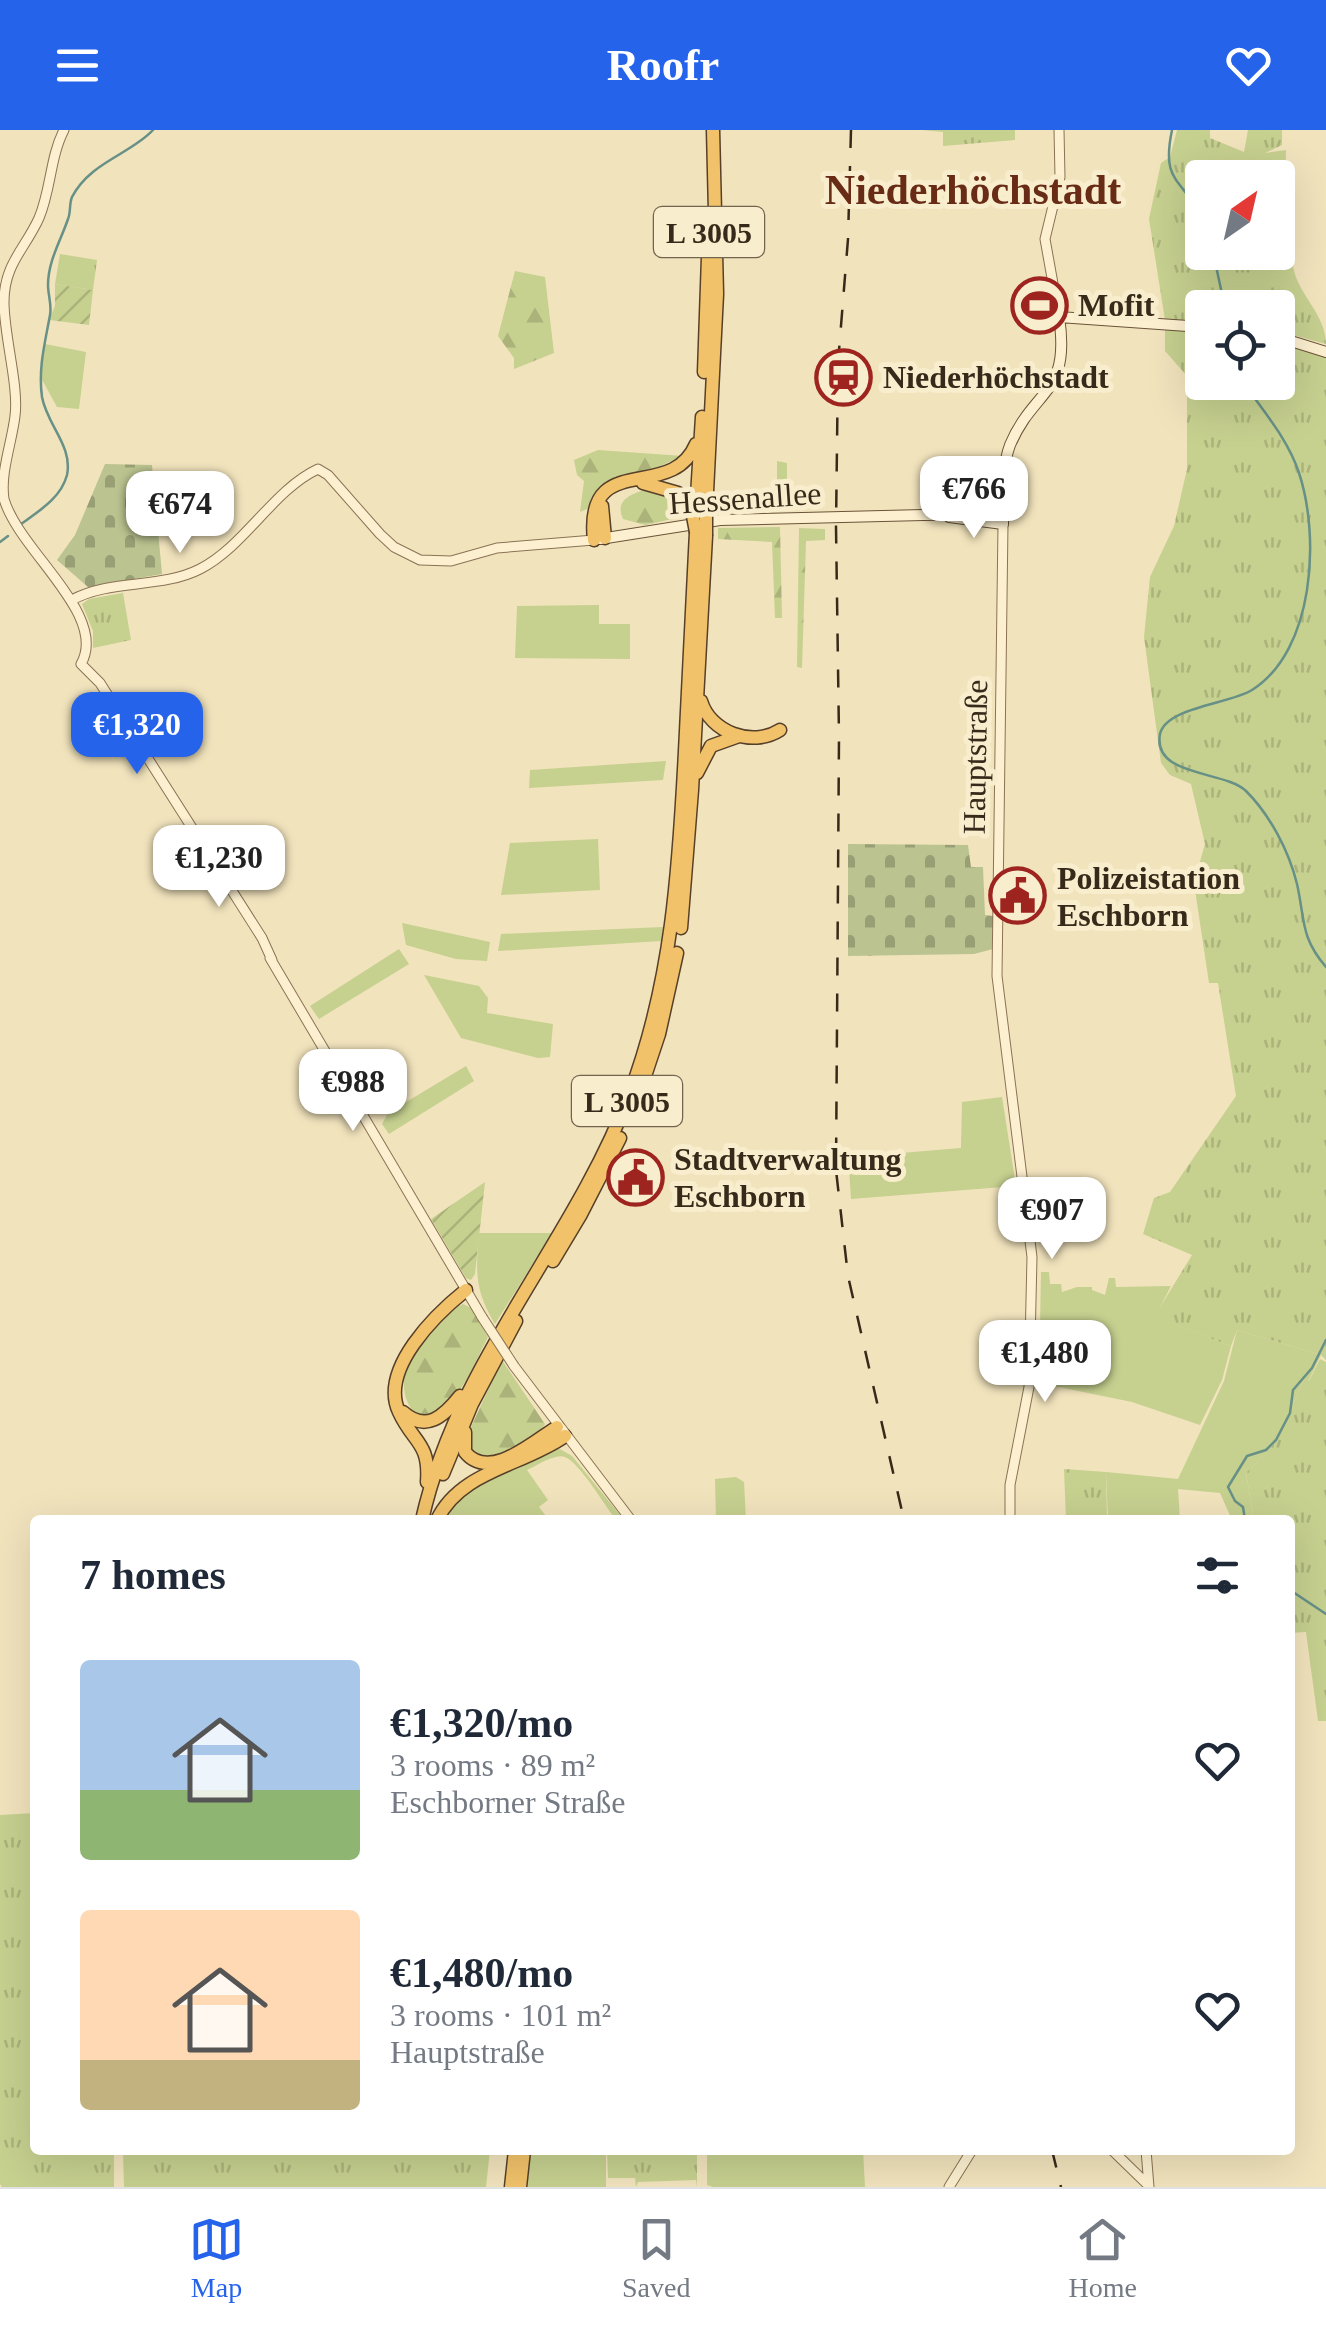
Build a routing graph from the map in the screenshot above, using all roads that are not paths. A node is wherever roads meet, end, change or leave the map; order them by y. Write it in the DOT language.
graph roads {
  1 [pos="64,130"];
  2 [pos="705,130"];
  3 [pos="714,130"];
  4 [pos="1058,130"];
  5 [pos="1059,317"];
  6 [pos="1185,326"];
  7 [pos="1295,342"];
  8 [pos="1326,352"];
  9 [pos="701,427"];
  10 [pos="2,484"];
  11 [pos="698,511"];
  12 [pos="1004,518"];
  13 [pos="699,535"];
  14 [pos="600,539"];
  15 [pos="72,600"];
  16 [pos="698,689"];
  17 [pos="780,730"];
  18 [pos="742,735"];
  19 [pos="692,790"];
  20 [pos="466,1290"];
  21 [pos="480,1365"];
  22 [pos="395,1392"];
  23 [pos="472,1404"];
  24 [pos="561,1432"];
  25 [pos="429,1515"];
  26 [pos="429,1515"];
  27 [pos="430,1515"];
  28 [pos="431,1515"];
  29 [pos="627,1515"];
  30 [pos="1010,1515"];
  31 [pos="514,2155"];
  32 [pos="523,2155"];
  33 [pos="969,2155"];
  34 [pos="1117,2155"];
  35 [pos="1146,2155"];
  36 [pos="1132,2169"];
  37 [pos="1147,2170"];
  38 [pos="511,2187"];
  39 [pos="520,2187"];
  40 [pos="949,2187"];
  41 [pos="1149,2187"];
  1 -- 10 [label="street"];
  2 -- 9 [label="highway, L 3005"];
  3 -- 11 [label="highway, L 3005"];
  4 -- 5 [label="street, Hauptstraße"];
  5 -- 6 [label="main road"];
  5 -- 12 [label="main road, Hauptstraße"];
  7 -- 8 [label="main road"];
  9 -- 11 [label="highway, L 3005"];
  9 -- 14 [label="highway"];
  10 -- 15 [label="street"];
  11 -- 13 [label="highway, L 3005, bridge"];
  11 -- 14 [label="highway"];
  12 -- 14 [label="main road, Hessenallee"];
  12 -- 30 [label="street, Hauptstraße"];
  13 -- 16 [label="highway, L 3005"];
  13 -- 21 [label="highway, L 3005"];
  14 -- 15 [label="street, Hessenallee"];
  15 -- 20 [label="street"];
  16 -- 18 [label="highway"];
  16 -- 19 [label="highway, L 3005"];
  17 -- 18 [label="highway"];
  18 -- 19 [label="highway"];
  19 -- 23 [label="highway, L 3005"];
  20 -- 22 [label="highway"];
  20 -- 24 [label="street, bridge"];
  21 -- 22 [label="highway"];
  21 -- 25 [label="highway, L 3005"];
  22 -- 26 [label="highway"];
  23 -- 24 [label="highway"];
  23 -- 27 [label="highway, L 3005"];
  24 -- 28 [label="highway"];
  24 -- 29 [label="street"];
  31 -- 38 [label="highway"];
  32 -- 39 [label="highway"];
  33 -- 40 [label="street"];
  34 -- 36 [label="street"];
  35 -- 37 [label="street"];
  36 -- 37 [label="street"];
  36 -- 41 [label="street"];
  37 -- 41 [label="street"];
}
